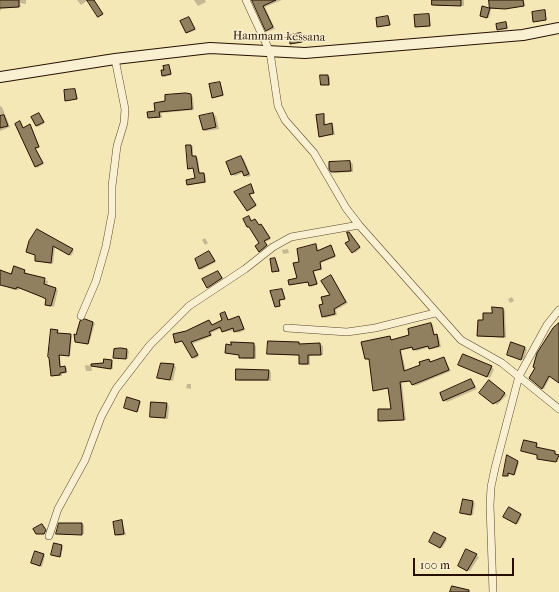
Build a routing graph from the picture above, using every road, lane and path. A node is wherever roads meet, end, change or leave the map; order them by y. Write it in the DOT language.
graph roads {
  1 [pos="246,0"];
  2 [pos="559,28"];
  3 [pos="270,52"];
  4 [pos="115,59"];
  5 [pos="0,77"];
  6 [pos="359,225"];
  7 [pos="559,310"];
  8 [pos="435,313"];
  9 [pos="81,316"];
  10 [pos="287,328"];
  11 [pos="519,376"];
  12 [pos="559,409"];
  13 [pos="49,536"];
  14 [pos="493,592"];
  1 -- 3 [label="street"];
  2 -- 3 [label="street, Hammam-kessana"];
  3 -- 4 [label="street, Hammam-kessana"];
  3 -- 6 [label="street"];
  4 -- 5 [label="street, Hammam-kessana"];
  4 -- 9 [label="street"];
  6 -- 8 [label="street"];
  6 -- 13 [label="street"];
  7 -- 11 [label="street"];
  8 -- 10 [label="street"];
  8 -- 11 [label="street"];
  11 -- 12 [label="street"];
  11 -- 14 [label="street"];
}
